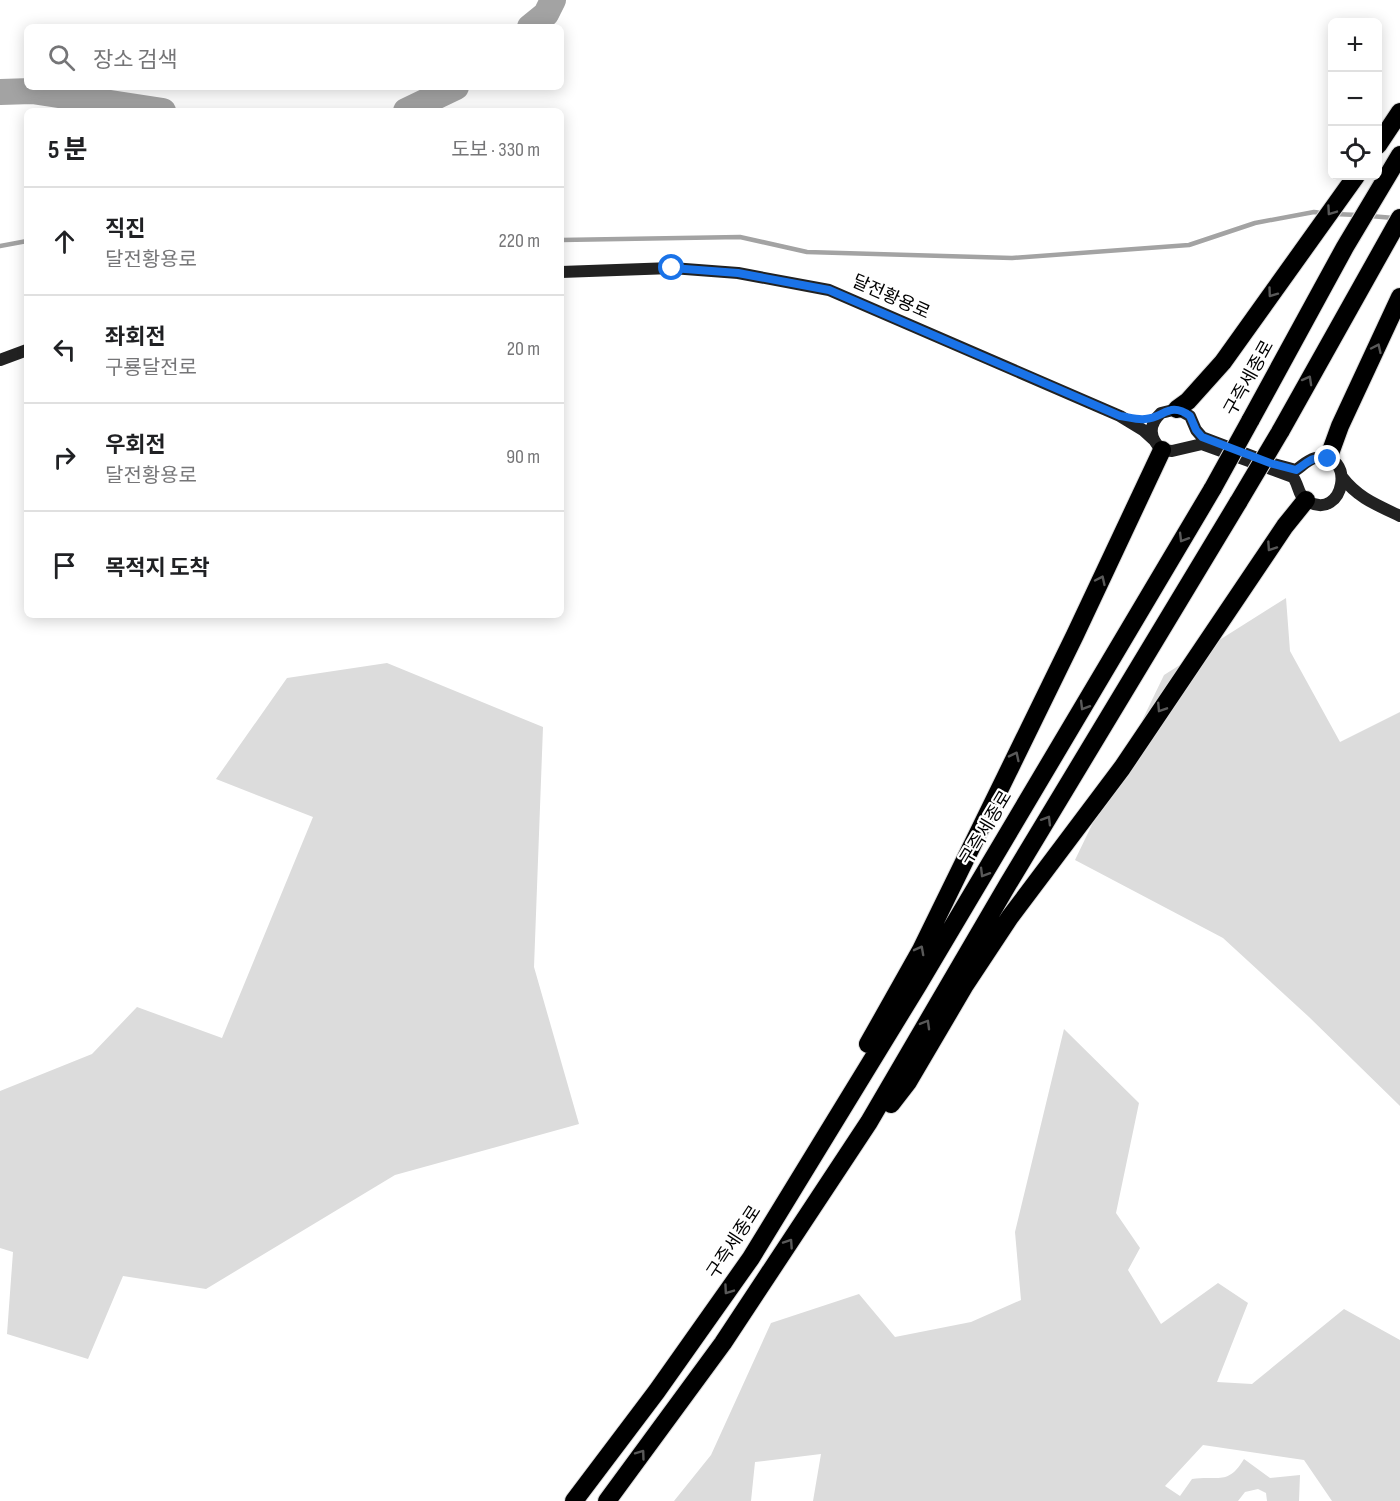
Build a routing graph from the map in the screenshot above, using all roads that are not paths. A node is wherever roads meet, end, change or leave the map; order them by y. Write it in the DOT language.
graph roads {
  1 [pos="1400,112"];
  2 [pos="1382,138"];
  3 [pos="1400,155"];
  4 [pos="1353,180"];
  5 [pos="1400,218"];
  6 [pos="564,272"];
  7 [pos="1400,297"];
  8 [pos="24,351"];
  9 [pos="0,360"];
  10 [pos="1169,411"];
  11 [pos="1120,416"];
  12 [pos="1158,445"];
  13 [pos="1328,459"];
  14 [pos="1342,477"];
  15 [pos="1306,500"];
  16 [pos="1332,501"];
  17 [pos="1367,501"];
  18 [pos="1400,516"];
  19 [pos="824,1191"];
  20 [pos="751,1258"];
  21 [pos="574,1501"];
  22 [pos="607,1501"];
  1 -- 2 [label="highway"];
  3 -- 20 [label="highway, 구즉세종로, one-way, bridge"];
  4 -- 10 [label="highway, one-way"];
  19 -- 5 [label="highway, one-way, bridge"];
  6 -- 11 [label="main road, 달전황용로"];
  13 -- 7 [label="highway, one-way"];
  8 -- 9 [label="main road"];
  10 -- 11 [label="main road"];
  10 -- 12 [label="main road"];
  10 -- 13 [label="main road"];
  11 -- 12 [label="main road"];
  12 -- 15 [label="main road"];
  20 -- 12 [label="highway, one-way"];
  13 -- 14 [label="main road"];
  14 -- 16 [label="main road"];
  14 -- 17 [label="main road"];
  15 -- 16 [label="main road"];
  15 -- 19 [label="highway, one-way"];
  16 -- 17 [label="main road"];
  17 -- 18 [label="main road"];
  22 -- 19 [label="highway, one-way"];
  20 -- 21 [label="highway, 구즉세종로, one-way"];
}
